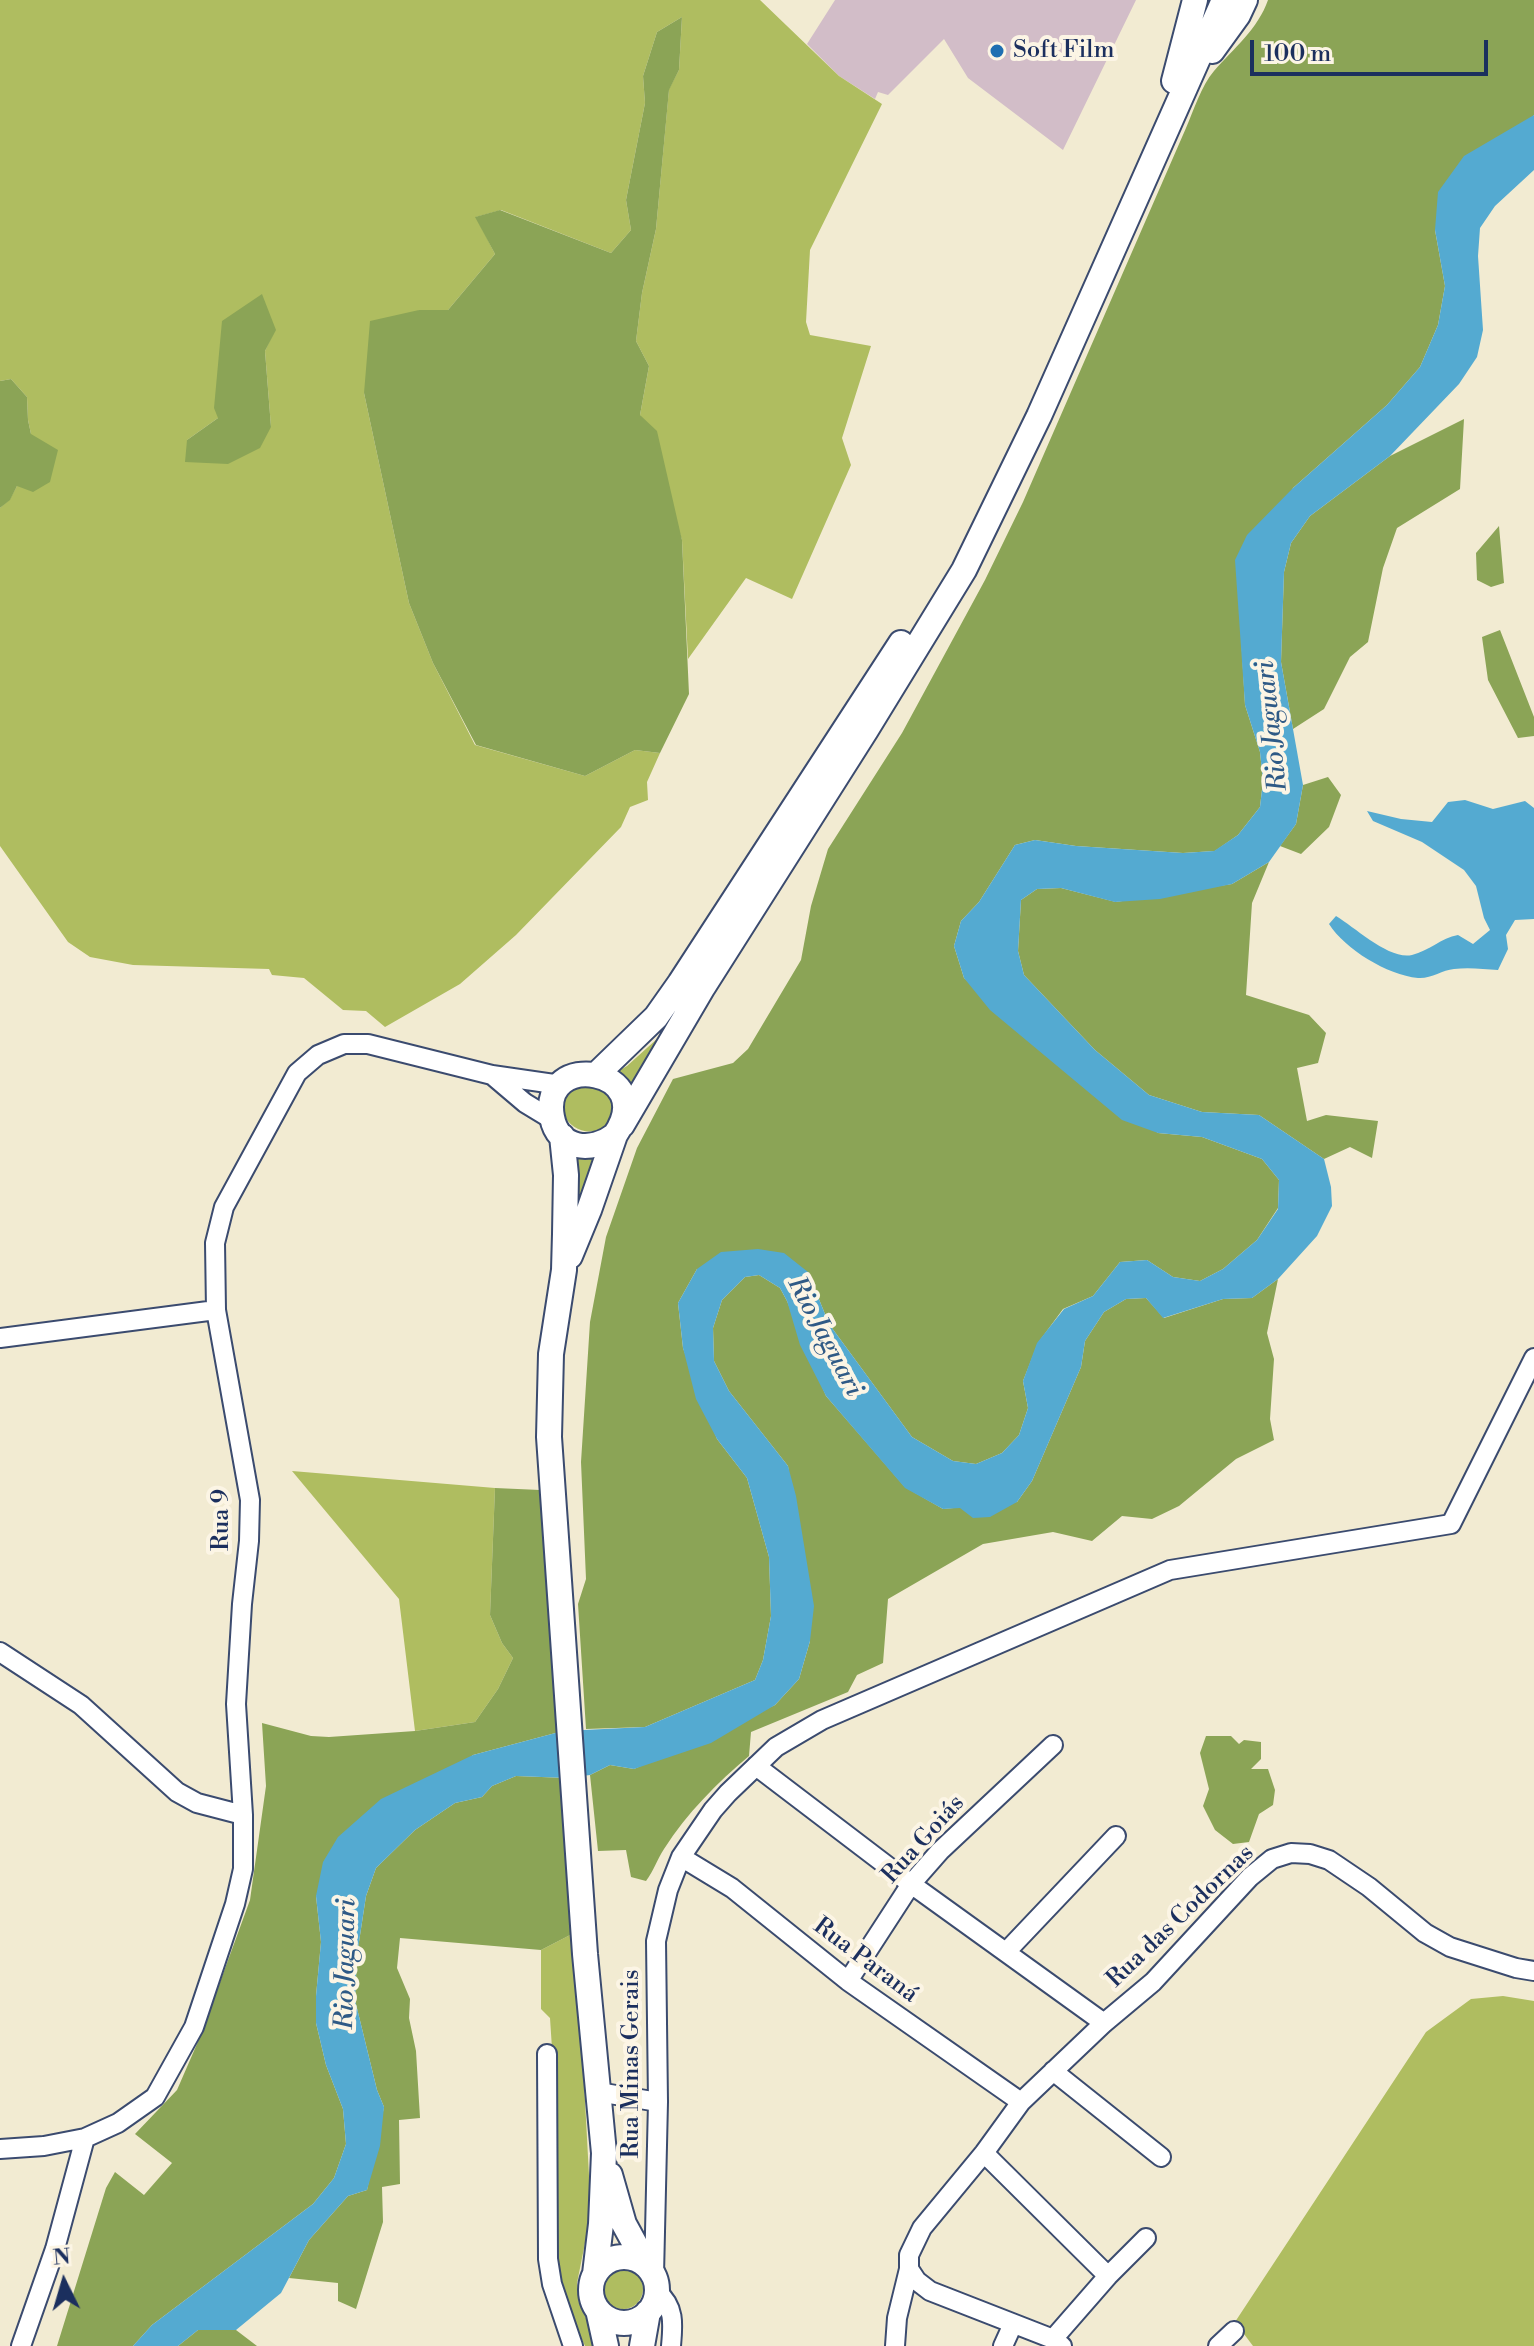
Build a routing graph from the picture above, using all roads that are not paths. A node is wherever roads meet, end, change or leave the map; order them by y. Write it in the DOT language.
graph roads {
  1 [pos="1195,0"];
  2 [pos="1210,0"];
  3 [pos="1224,0"];
  4 [pos="1245,0"];
  5 [pos="1179,87"];
  6 [pos="597,1074"];
  7 [pos="492,1075"];
  8 [pos="561,1085"];
  9 [pos="557,1128"];
  10 [pos="619,1130"];
  11 [pos="564,1270"];
  12 [pos="216,1310"];
  13 [pos="0,1338"];
  14 [pos="1534,1358"];
  15 [pos="0,1652"];
  16 [pos="1053,1745"];
  17 [pos="756,1766"];
  18 [pos="243,1815"];
  19 [pos="1116,1836"];
  20 [pos="681,1857"];
  21 [pos="911,1884"];
  22 [pos="1006,1952"];
  23 [pos="1534,1971"];
  24 [pos="848,1981"];
  25 [pos="1104,2023"];
  26 [pos="547,2054"];
  27 [pos="1053,2071"];
  28 [pos="598,2092"];
  29 [pos="658,2102"];
  30 [pos="1021,2102"];
  31 [pos="85,2138"];
  32 [pos="0,2149"];
  33 [pos="604,2153"];
  34 [pos="984,2153"];
  35 [pos="1161,2157"];
  36 [pos="1146,2238"];
  37 [pos="909,2269"];
  38 [pos="595,2274"];
  39 [pos="1108,2276"];
  40 [pos="652,2287"];
  41 [pos="598,2310"];
  42 [pos="1013,2324"];
  43 [pos="1234,2331"];
  44 [pos="1058,2343"];
  45 [pos="21,2346"];
  46 [pos="573,2346"];
  47 [pos="606,2346"];
  48 [pos="642,2346"];
  49 [pos="671,2346"];
  50 [pos="895,2346"];
  51 [pos="1003,2346"];
  52 [pos="1218,2346"];
  1 -- 5 [label="main road"];
  2 -- 5 [label="main road"];
  3 -- 5 [label="main road"];
  4 -- 5 [label="main road"];
  5 -- 6 [label="main road"];
  5 -- 10 [label="main road"];
  6 -- 8 [label="main road"];
  6 -- 10 [label="main road"];
  7 -- 8 [label="street, Rua 9"];
  7 -- 9 [label="street, Rua 9"];
  7 -- 12 [label="street, Rua 9"];
  8 -- 9 [label="main road"];
  9 -- 10 [label="main road"];
  9 -- 11 [label="main road"];
  10 -- 11 [label="main road"];
  11 -- 28 [label="main road"];
  12 -- 13 [label="street"];
  12 -- 18 [label="street, Rua 9"];
  14 -- 17 [label="street, Rua Minas Gerais"];
  15 -- 18 [label="street"];
  16 -- 21 [label="street, Rua Goiás"];
  17 -- 20 [label="street, Rua Minas Gerais"];
  17 -- 21 [label="street"];
  18 -- 31 [label="street, Rua 9"];
  19 -- 22 [label="street"];
  20 -- 24 [label="street, Rua Paraná"];
  20 -- 29 [label="street, Rua Minas Gerais"];
  21 -- 22 [label="street"];
  21 -- 24 [label="street, Rua Goiás"];
  22 -- 25 [label="street"];
  23 -- 25 [label="street, Rua das Codornas"];
  24 -- 30 [label="street, Rua Paraná"];
  25 -- 27 [label="street, Rua das Codornas"];
  26 -- 46 [label="street"];
  27 -- 30 [label="street, Rua das Codornas"];
  27 -- 35 [label="street"];
  28 -- 29 [label="street"];
  28 -- 33 [label="main road"];
  29 -- 40 [label="street, Rua Minas Gerais"];
  30 -- 34 [label="street, Rua das Codornas"];
  31 -- 32 [label="street, Rua 9"];
  31 -- 45 [label="street"];
  33 -- 38 [label="main road"];
  33 -- 40 [label="main road"];
  34 -- 37 [label="street, Rua das Codornas"];
  34 -- 39 [label="street"];
  36 -- 39 [label="street"];
  37 -- 42 [label="street"];
  37 -- 50 [label="street, Rua das Codornas"];
  38 -- 40 [label="main road"];
  38 -- 41 [label="main road"];
  39 -- 44 [label="street"];
  40 -- 41 [label="main road"];
  40 -- 48 [label="main road"];
  40 -- 49 [label="street"];
  41 -- 47 [label="main road"];
  42 -- 44 [label="street"];
  42 -- 51 [label="street"];
  43 -- 52 [label="street"];
}
